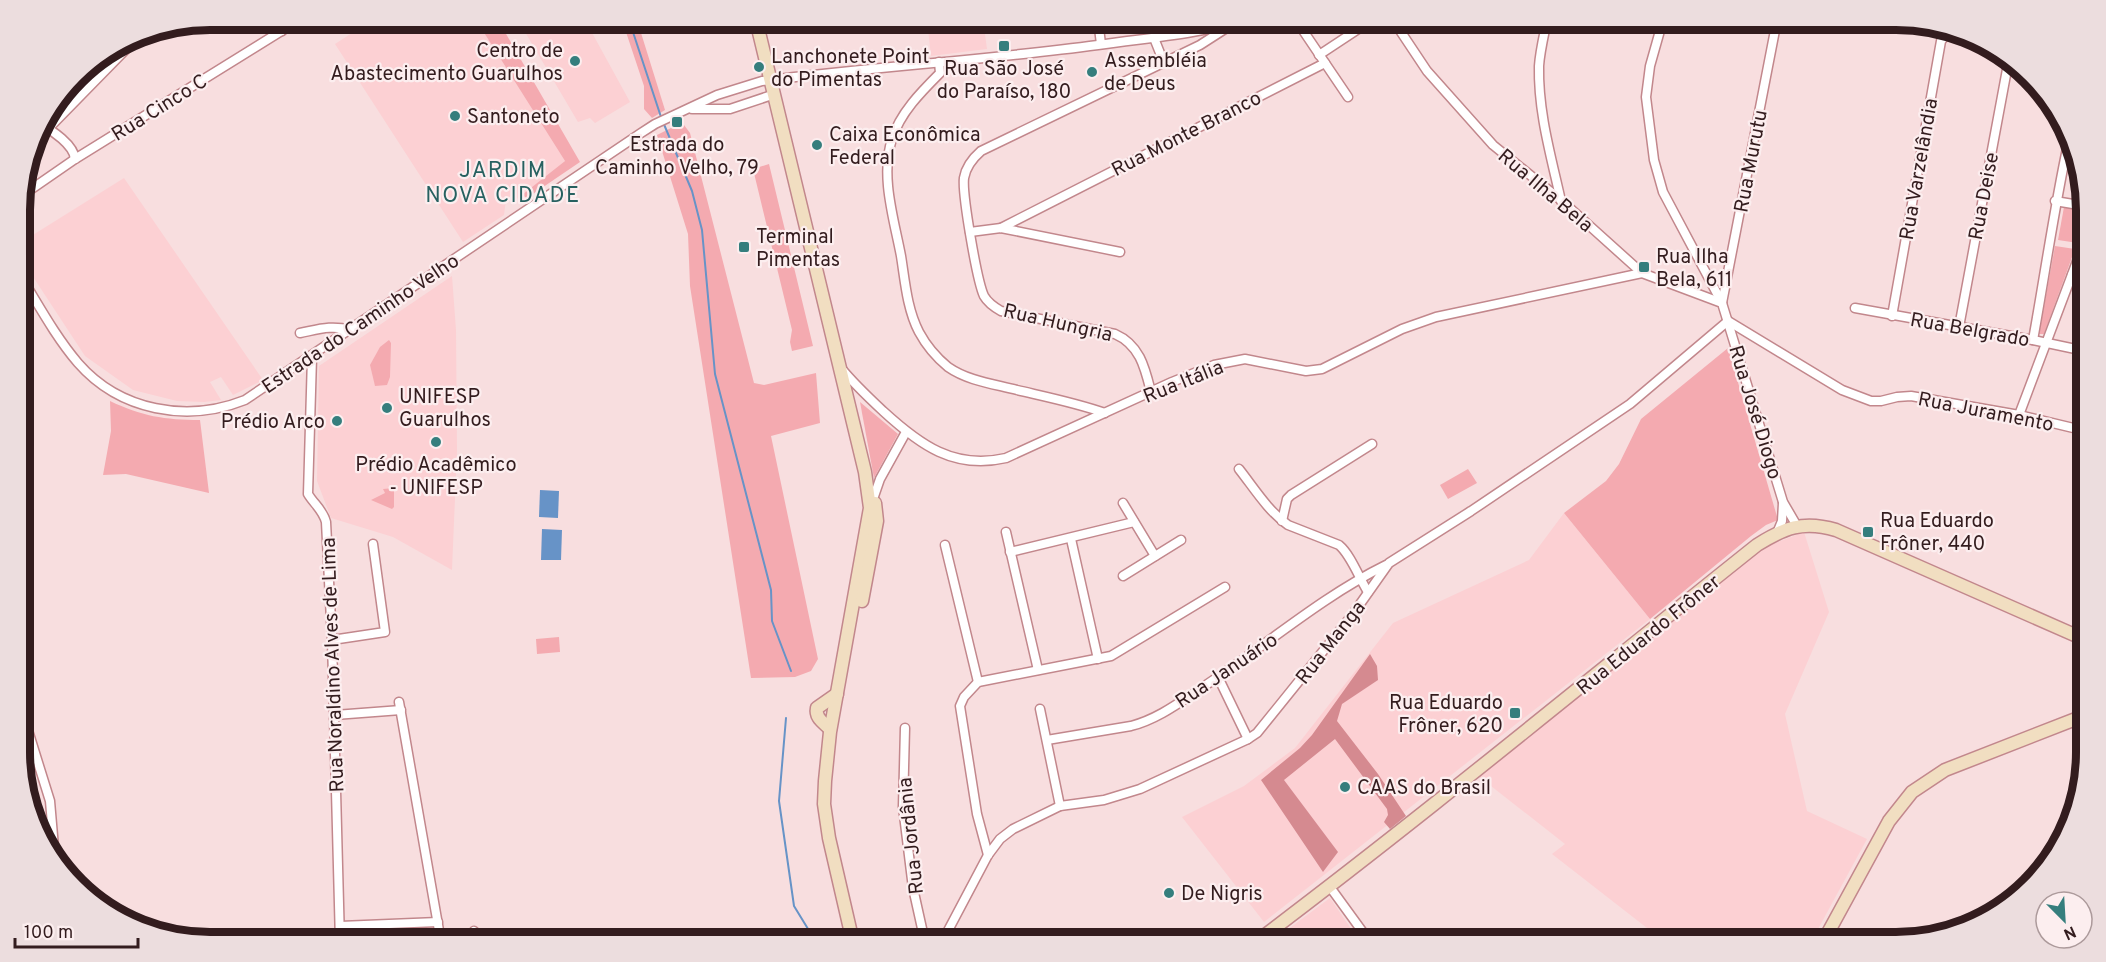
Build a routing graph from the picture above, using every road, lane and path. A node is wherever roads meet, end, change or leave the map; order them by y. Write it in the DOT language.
graph roads {
  1 [pos="282,30"];
  2 [pos="759,30"];
  3 [pos="1099,30"];
  4 [pos="1189,30"];
  5 [pos="1225,30"];
  6 [pos="1303,30"];
  7 [pos="1357,30"];
  8 [pos="1400,30"];
  9 [pos="1545,30"];
  10 [pos="1659,30"];
  11 [pos="1775,30"];
  12 [pos="1944,37"];
  13 [pos="1155,38"];
  14 [pos="1101,44"];
  15 [pos="120,54"];
  16 [pos="1319,55"];
  17 [pos="939,62"];
  18 [pos="1164,63"];
  19 [pos="1325,63"];
  20 [pos="2007,69"];
  21 [pos="772,80"];
  22 [pos="775,94"];
  23 [pos="1348,97"];
  24 [pos="688,110"];
  25 [pos="52,124"];
  26 [pos="50,129"];
  27 [pos="2066,153"];
  28 [pos="75,159"];
  29 [pos="1553,165"];
  30 [pos="32,188"];
  31 [pos="1546,189"];
  32 [pos="1562,201"];
  33 [pos="2055,201"];
  34 [pos="2076,204"];
  35 [pos="1001,228"];
  36 [pos="970,232"];
  37 [pos="1120,252"];
  38 [pos="2076,264"];
  39 [pos="1642,273"];
  40 [pos="2072,275"];
  41 [pos="2076,276"];
  42 [pos="30,290"];
  43 [pos="1722,303"];
  44 [pos="1855,308"];
  45 [pos="1892,316"];
  46 [pos="1728,321"];
  47 [pos="1959,327"];
  48 [pos="351,330"];
  49 [pos="300,333"];
  50 [pos="2033,340"];
  51 [pos="2045,342"];
  52 [pos="2076,349"];
  53 [pos="312,357"];
  54 [pos="837,363"];
  55 [pos="1151,392"];
  56 [pos="1105,413"];
  57 [pos="2019,415"];
  58 [pos="2076,429"];
  59 [pos="906,432"];
  60 [pos="1372,444"];
  61 [pos="1239,469"];
  62 [pos="875,495"];
  63 [pos="1783,502"];
  64 [pos="1123,503"];
  65 [pos="870,508"];
  66 [pos="1282,521"];
  67 [pos="1134,522"];
  68 [pos="1797,526"];
  69 [pos="1005,532"];
  70 [pos="1777,533"];
  71 [pos="1071,539"];
  72 [pos="1181,540"];
  73 [pos="373,544"];
  74 [pos="945,545"];
  75 [pos="1010,552"];
  76 [pos="1155,556"];
  77 [pos="1389,563"];
  78 [pos="1123,576"];
  79 [pos="1359,578"];
  80 [pos="1225,587"];
  81 [pos="1368,592"];
  82 [pos="2076,636"];
  83 [pos="332,640"];
  84 [pos="1098,659"];
  85 [pos="1038,670"];
  86 [pos="1218,677"];
  87 [pos="978,682"];
  88 [pos="1040,709"];
  89 [pos="334,715"];
  90 [pos="2076,719"];
  91 [pos="905,728"];
  92 [pos="30,737"];
  93 [pos="1248,739"];
  94 [pos="1047,740"];
  95 [pos="1060,806"];
  96 [pos="53,841"];
  97 [pos="988,855"];
  98 [pos="1330,886"];
  99 [pos="438,922"];
  100 [pos="340,926"];
  101 [pos="340,932"];
  102 [pos="440,932"];
  103 [pos="851,932"];
  104 [pos="858,932"];
  105 [pos="923,932"];
  106 [pos="947,932"];
  107 [pos="1269,932"];
  108 [pos="1363,932"];
  109 [pos="1828,932"];
  1 -- 28 [label="street, Rua Cinco C"];
  2 -- 21 [label="main road"];
  3 -- 14 [label="street"];
  4 -- 13 [label="street, Estrada do Caminho Velho"];
  5 -- 18 [label="street, Rua Hungria"];
  6 -- 16 [label="street"];
  7 -- 16 [label="street"];
  8 -- 31 [label="street, Rua Ilha Bela"];
  9 -- 29 [label="street"];
  10 -- 43 [label="street"];
  11 -- 43 [label="street, Rua Murutu"];
  12 -- 45 [label="street, Rua Varzelândia"];
  13 -- 14 [label="street, Estrada do Caminho Velho"];
  13 -- 18 [label="street"];
  14 -- 17 [label="street, Estrada do Caminho Velho"];
  15 -- 25 [label="street"];
  16 -- 19 [label="street"];
  17 -- 21 [label="street, Estrada do Caminho Velho"];
  17 -- 56 [label="street"];
  18 -- 36 [label="street, Rua Hungria"];
  19 -- 23 [label="street"];
  19 -- 35 [label="street, Rua Monte Branco"];
  20 -- 47 [label="street, Rua Deise"];
  21 -- 22 [label="main road"];
  21 -- 24 [label="street, Estrada do Caminho Velho"];
  22 -- 24 [label="street, Estrada do Caminho Velho"];
  22 -- 54 [label="main road"];
  24 -- 48 [label="street, Estrada do Caminho Velho"];
  26 -- 28 [label="street"];
  27 -- 33 [label="street"];
  28 -- 30 [label="street, Rua Cinco C"];
  29 -- 31 [label="street"];
  29 -- 32 [label="street"];
  31 -- 32 [label="street, Rua Ilha Bela"];
  32 -- 39 [label="street, Rua Ilha Bela"];
  33 -- 34 [label="street"];
  33 -- 50 [label="street"];
  35 -- 36 [label="street"];
  35 -- 37 [label="street"];
  36 -- 55 [label="street, Rua Hungria"];
  38 -- 40 [label="street"];
  39 -- 43 [label="street, Rua Ilha Bela"];
  39 -- 55 [label="street, Rua Itália"];
  40 -- 41 [label="street"];
  40 -- 51 [label="street"];
  42 -- 53 [label="street, Estrada do Caminho Velho"];
  43 -- 46 [label="street"];
  44 -- 45 [label="street, Rua Belgrado"];
  45 -- 47 [label="street, Rua Belgrado"];
  46 -- 57 [label="street, Rua Juramento"];
  46 -- 63 [label="street, Rua José Diogo"];
  46 -- 77 [label="street, Rua Manga"];
  47 -- 50 [label="street, Rua Belgrado"];
  48 -- 49 [label="street"];
  48 -- 53 [label="street, Estrada do Caminho Velho"];
  50 -- 51 [label="street, Rua Belgrado"];
  51 -- 52 [label="street, Rua Belgrado"];
  51 -- 57 [label="street"];
  53 -- 83 [label="street, Rua Noraldino Alves de Lima"];
  54 -- 59 [label="street, Rua Itália"];
  54 -- 62 [label="main road"];
  54 -- 65 [label="main road"];
  55 -- 56 [label="street, Rua Itália"];
  56 -- 59 [label="street, Rua Itália"];
  57 -- 58 [label="street, Rua Juramento"];
  59 -- 62 [label="street"];
  60 -- 66 [label="street"];
  61 -- 66 [label="street"];
  62 -- 65 [label="street"];
  62 -- 104 [label="main road"];
  63 -- 68 [label="street, Rua José Diogo"];
  63 -- 70 [label="street, Rua José Diogo"];
  64 -- 67 [label="street"];
  65 -- 103 [label="main road"];
  66 -- 79 [label="street"];
  67 -- 71 [label="street"];
  67 -- 76 [label="street"];
  68 -- 70 [label="main road, Rua Eduardo Frôner"];
  68 -- 82 [label="main road, Rua Eduardo Frôner"];
  69 -- 75 [label="street"];
  70 -- 98 [label="main road, Rua Eduardo Frôner"];
  71 -- 75 [label="street"];
  71 -- 84 [label="street"];
  72 -- 76 [label="street"];
  73 -- 83 [label="street"];
  74 -- 87 [label="street"];
  75 -- 85 [label="street"];
  76 -- 78 [label="street"];
  77 -- 79 [label="street, Rua Januário"];
  77 -- 81 [label="street, Rua Manga"];
  79 -- 81 [label="street"];
  79 -- 86 [label="street, Rua Januário"];
  80 -- 84 [label="street"];
  81 -- 93 [label="street, Rua Manga"];
  83 -- 89 [label="street, Rua Noraldino Alves de Lima"];
  84 -- 85 [label="street"];
  85 -- 87 [label="street"];
  86 -- 93 [label="street"];
  86 -- 94 [label="street, Rua Januário"];
  87 -- 97 [label="street"];
  88 -- 94 [label="street"];
  89 -- 99 [label="street"];
  89 -- 100 [label="street, Rua Noraldino Alves de Lima"];
  90 -- 109 [label="main road"];
  91 -- 105 [label="street, Rua Jordânia"];
  92 -- 96 [label="street"];
  93 -- 95 [label="street, Rua Manga"];
  94 -- 95 [label="street"];
  95 -- 97 [label="street, Rua Manga"];
  97 -- 106 [label="street, Rua Manga"];
  98 -- 107 [label="main road, Rua Eduardo Frôner"];
  98 -- 108 [label="street"];
  99 -- 100 [label="street"];
  99 -- 102 [label="street"];
  100 -- 101 [label="street, Rua Noraldino Alves de Lima"];
}
